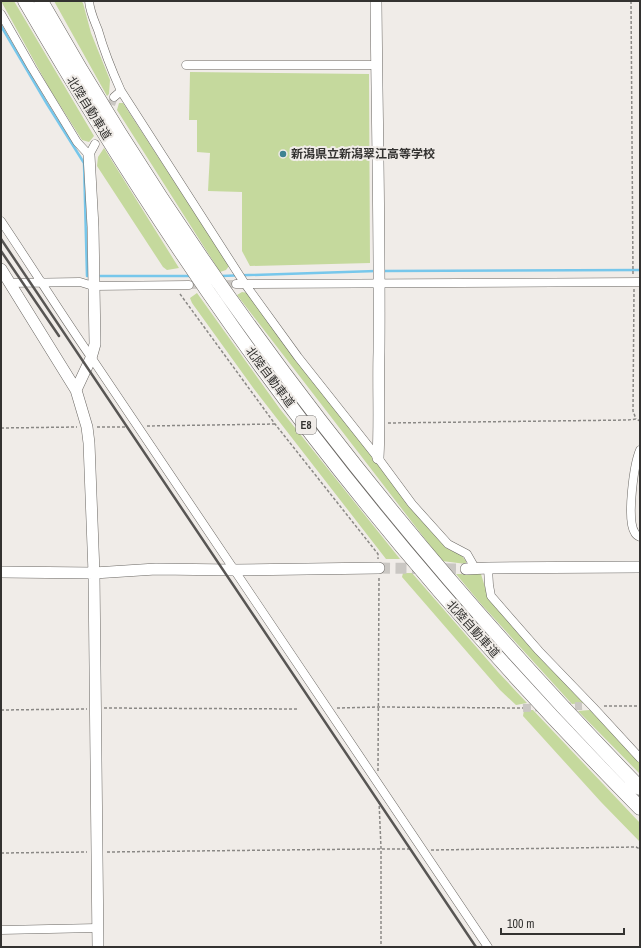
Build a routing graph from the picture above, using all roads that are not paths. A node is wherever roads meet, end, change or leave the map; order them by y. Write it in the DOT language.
graph roads {
  1 [pos="25,1"];
  2 [pos="41,1"];
  3 [pos="88,1"];
  4 [pos="376,1"];
  5 [pos="1,14"];
  6 [pos="376,65"];
  7 [pos="186,66"];
  8 [pos="95,144"];
  9 [pos="89,155"];
  10 [pos="1,221"];
  11 [pos="1,269"];
  12 [pos="42,282"];
  13 [pos="637,282"];
  14 [pos="10,283"];
  15 [pos="236,284"];
  16 [pos="245,284"];
  17 [pos="379,284"];
  18 [pos="189,285"];
  19 [pos="93,286"];
  20 [pos="91,358"];
  21 [pos="76,390"];
  22 [pos="640,450"];
  23 [pos="378,458"];
  24 [pos="640,537"];
  25 [pos="640,567"];
  26 [pos="379,568"];
  27 [pos="488,568"];
  28 [pos="470,569"];
  29 [pos="233,570"];
  30 [pos="1,572"];
  31 [pos="94,573"];
  32 [pos="640,758"];
  33 [pos="640,788"];
  34 [pos="640,808"];
  35 [pos="97,928"];
  36 [pos="1,930"];
  37 [pos="98,947"];
  38 [pos="488,947"];
  1 -- 34 [label="highway, 北陸自動車道 / E8"];
  2 -- 33 [label="highway, 北陸自動車道 / E8"];
  3 -- 16 [label="street"];
  4 -- 6 [label="street"];
  5 -- 9 [label="street"];
  6 -- 7 [label="street"];
  6 -- 17 [label="street"];
  8 -- 9 [label="street"];
  9 -- 19 [label="street"];
  10 -- 12 [label="street"];
  11 -- 14 [label="street"];
  12 -- 14 [label="street"];
  12 -- 19 [label="street"];
  12 -- 20 [label="street"];
  13 -- 17 [label="street"];
  14 -- 21 [label="street"];
  15 -- 16 [label="street"];
  16 -- 17 [label="street"];
  16 -- 23 [label="street"];
  17 -- 23 [label="street"];
  18 -- 19 [label="street"];
  19 -- 20 [label="street"];
  20 -- 21 [label="street"];
  20 -- 29 [label="street"];
  21 -- 31 [label="street"];
  22 -- 24 [label="street"];
  23 -- 28 [label="street"];
  25 -- 27 [label="street"];
  26 -- 29 [label="street"];
  27 -- 28 [label="street"];
  27 -- 32 [label="street"];
  29 -- 31 [label="street"];
  29 -- 38 [label="street"];
  30 -- 31 [label="street"];
  31 -- 35 [label="street"];
  35 -- 36 [label="street"];
  35 -- 37 [label="street"];
}
